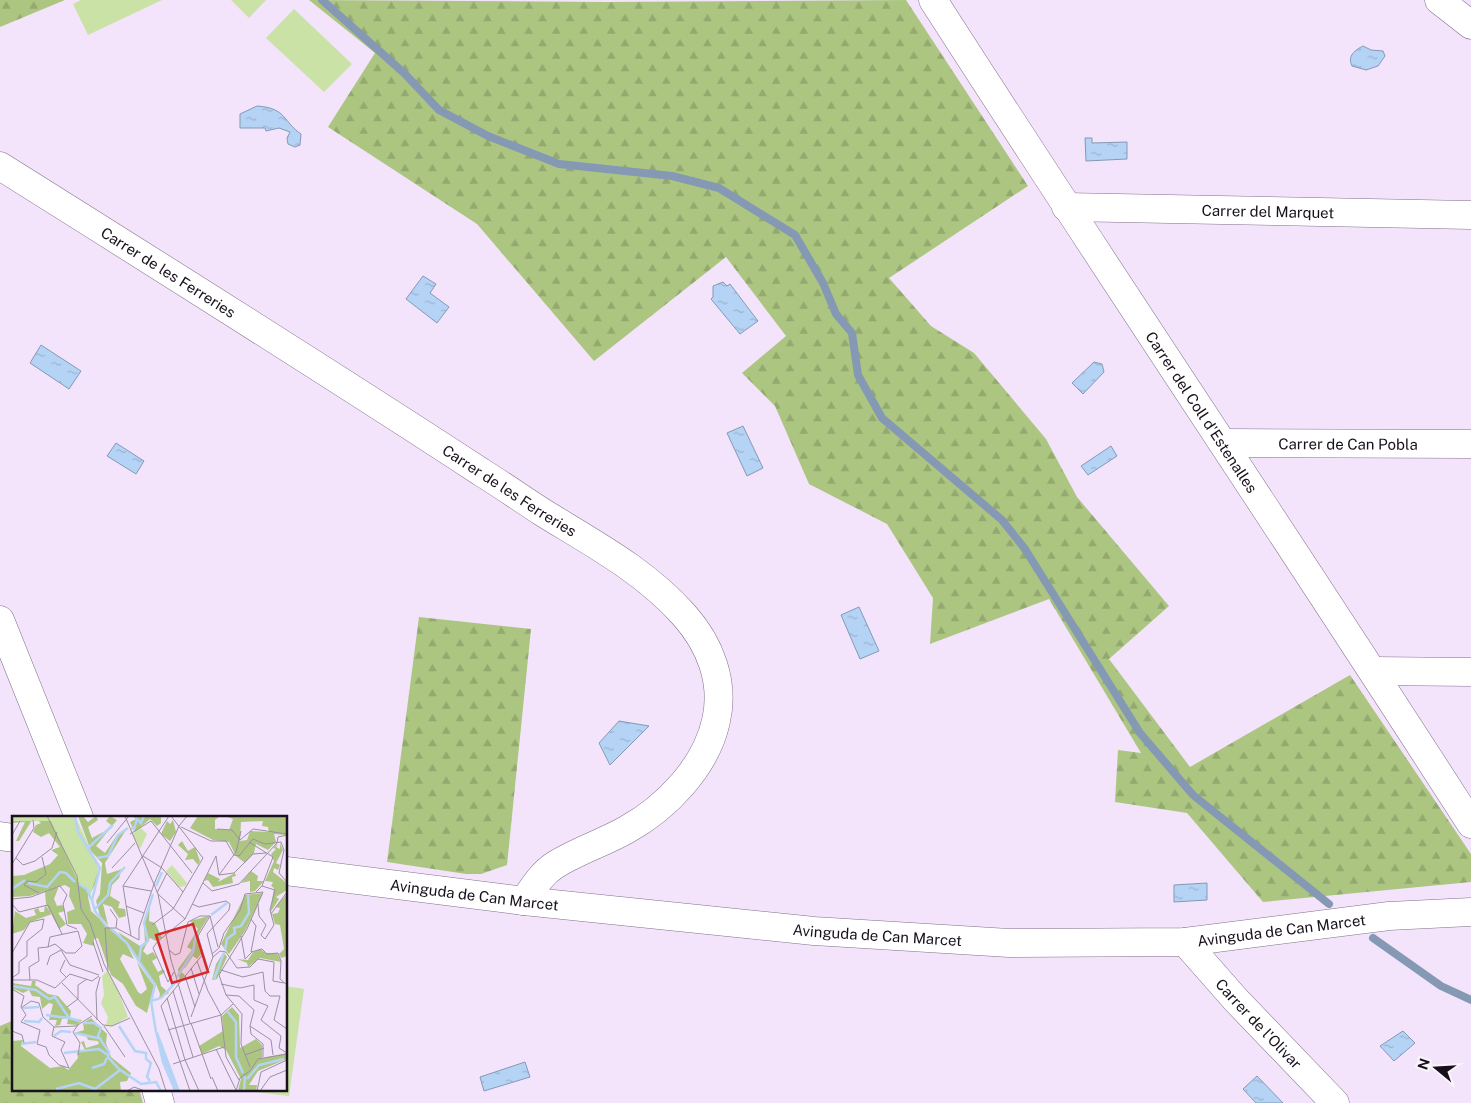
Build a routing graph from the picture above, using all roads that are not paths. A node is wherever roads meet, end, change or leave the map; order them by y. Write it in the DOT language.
graph roads {
  1 [pos="934,0"];
  2 [pos="1439,0"];
  3 [pos="1471,25"];
  4 [pos="0,166"];
  5 [pos="1066,207"];
  6 [pos="1471,215"];
  7 [pos="1224,443"];
  8 [pos="1471,444"];
  9 [pos="0,620"];
  10 [pos="1372,671"];
  11 [pos="1471,672"];
  12 [pos="79,816"];
  13 [pos="1471,824"];
  14 [pos="288,871"];
  15 [pos="524,901"];
  16 [pos="1471,912"];
  17 [pos="1185,942"];
  18 [pos="156,1090"];
  19 [pos="160,1103"];
  20 [pos="1335,1103"];
  1 -- 5 [label="street, Carrer del Coll d'Estenalles"];
  2 -- 3 [label="street"];
  4 -- 15 [label="street, Carrer de les Ferreries"];
  5 -- 6 [label="street, Carrer del Marquet"];
  5 -- 7 [label="street, Carrer del Coll d'Estenalles"];
  7 -- 8 [label="street, Carrer de Can Pobla"];
  7 -- 10 [label="street, Carrer del Coll d'Estenalles"];
  9 -- 12 [label="street"];
  10 -- 11 [label="street"];
  10 -- 13 [label="street, Carrer del Coll d'Estenalles"];
  14 -- 15 [label="street, Avinguda de Can Marcet"];
  15 -- 17 [label="street, Avinguda de Can Marcet"];
  16 -- 17 [label="street, Avinguda de Can Marcet"];
  17 -- 20 [label="street, Carrer de l'Olivar"];
  18 -- 19 [label="street"];
}
